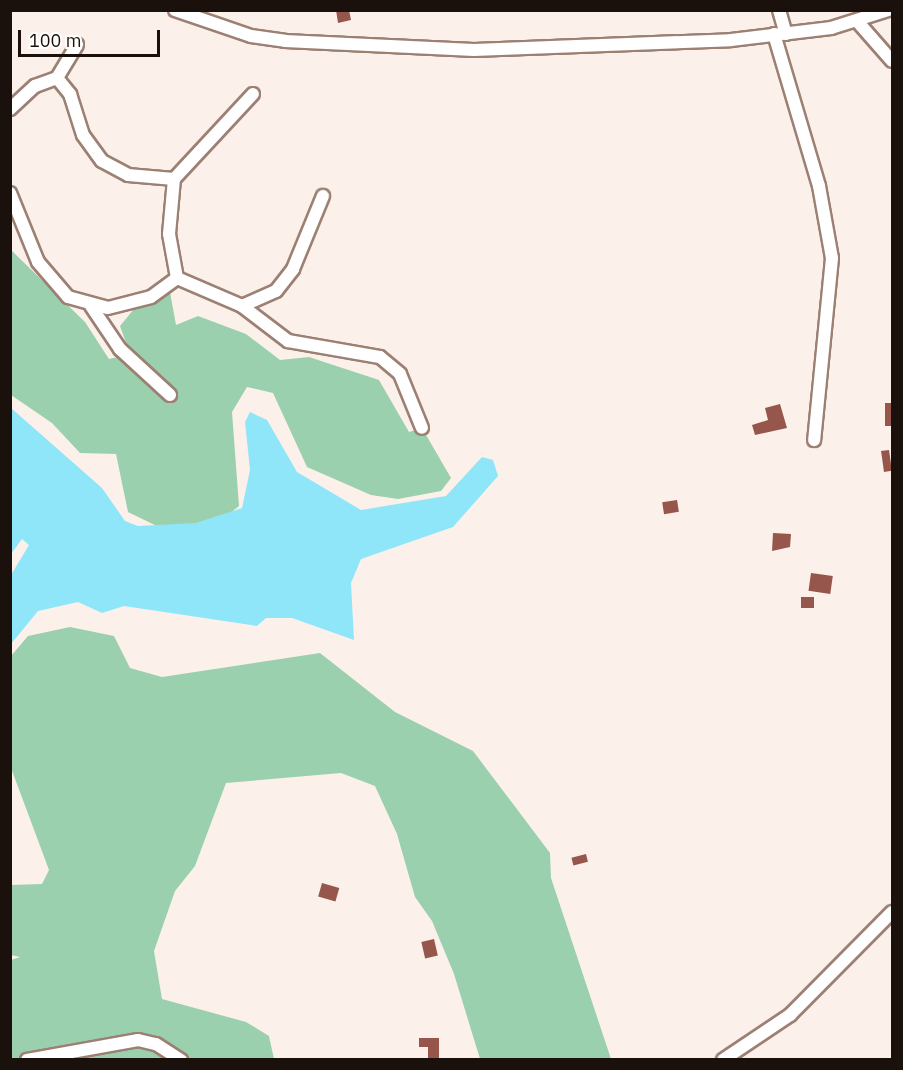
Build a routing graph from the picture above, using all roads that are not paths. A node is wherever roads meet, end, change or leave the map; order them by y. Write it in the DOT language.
graph roads {
  1 [pos="779,10"];
  2 [pos="888,10"];
  3 [pos="178,11"];
  4 [pos="857,21"];
  5 [pos="780,34"];
  6 [pos="77,45"];
  7 [pos="892,60"];
  8 [pos="57,78"];
  9 [pos="253,94"];
  10 [pos="10,109"];
  11 [pos="174,178"];
  12 [pos="10,194"];
  13 [pos="323,196"];
  14 [pos="177,278"];
  15 [pos="91,306"];
  16 [pos="242,306"];
  17 [pos="170,395"];
  18 [pos="422,428"];
  19 [pos="814,440"];
  20 [pos="892,912"];
  21 [pos="27,1059"];
  22 [pos="181,1059"];
  23 [pos="723,1059"];
  1 -- 5 [label="street"];
  2 -- 4 [label="street"];
  3 -- 5 [label="street"];
  4 -- 5 [label="street"];
  4 -- 7 [label="street"];
  5 -- 19 [label="street"];
  6 -- 8 [label="street"];
  8 -- 10 [label="street"];
  8 -- 11 [label="street"];
  9 -- 11 [label="street"];
  11 -- 14 [label="street"];
  12 -- 15 [label="street"];
  13 -- 16 [label="street"];
  14 -- 15 [label="street"];
  14 -- 16 [label="street"];
  15 -- 17 [label="street"];
  16 -- 18 [label="street"];
  20 -- 23 [label="street"];
  21 -- 22 [label="street"];
}
